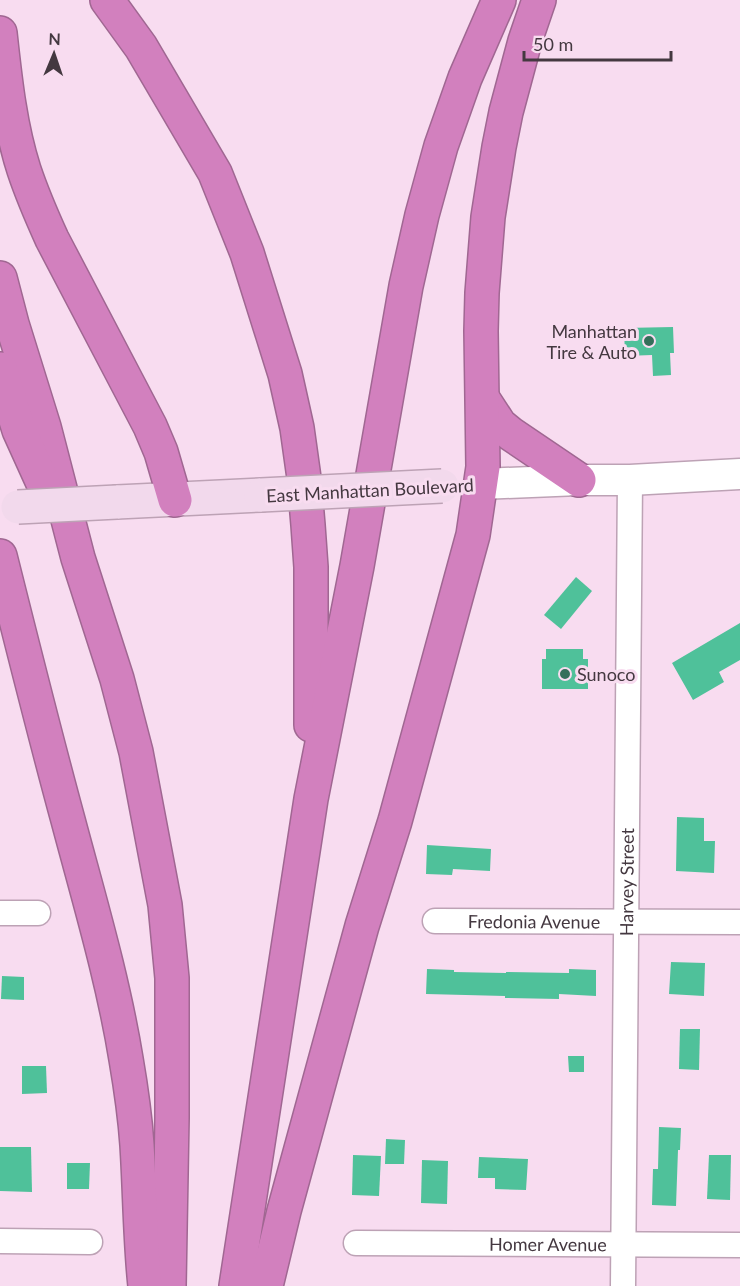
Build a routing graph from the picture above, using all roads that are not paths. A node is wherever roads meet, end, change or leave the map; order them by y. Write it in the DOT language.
graph roads {
  1 [pos="107,0"];
  2 [pos="499,0"];
  3 [pos="539,0"];
  4 [pos="0,33"];
  5 [pos="0,278"];
  6 [pos="0,369"];
  7 [pos="483,399"];
  8 [pos="740,474"];
  9 [pos="579,480"];
  10 [pos="630,480"];
  11 [pos="481,484"];
  12 [pos="175,500"];
  13 [pos="9,508"];
  14 [pos="0,556"];
  15 [pos="78,558"];
  16 [pos="311,799"];
  17 [pos="0,913"];
  18 [pos="38,913"];
  19 [pos="435,921"];
  20 [pos="626,921"];
  21 [pos="740,922"];
  22 [pos="0,1241"];
  23 [pos="90,1242"];
  24 [pos="356,1243"];
  25 [pos="623,1244"];
  26 [pos="740,1245"];
  27 [pos="145,1286"];
  28 [pos="169,1286"];
  29 [pos="236,1286"];
  30 [pos="266,1286"];
  31 [pos="623,1286"];
  1 -- 16 [label="highway"];
  2 -- 16 [label="highway"];
  3 -- 7 [label="highway"];
  4 -- 12 [label="highway"];
  5 -- 15 [label="highway"];
  6 -- 15 [label="highway"];
  7 -- 9 [label="highway"];
  7 -- 11 [label="highway"];
  8 -- 10 [label="street, East Manhattan Boulevard"];
  9 -- 10 [label="street, East Manhattan Boulevard"];
  9 -- 11 [label="street, East Manhattan Boulevard"];
  10 -- 20 [label="street, Harvey Street"];
  11 -- 12 [label="main road, East Manhattan Boulevard, bridge"];
  11 -- 30 [label="highway"];
  12 -- 13 [label="main road, East Manhattan Boulevard, bridge"];
  14 -- 27 [label="highway"];
  15 -- 28 [label="highway"];
  16 -- 29 [label="highway"];
  17 -- 18 [label="street"];
  19 -- 20 [label="street, Fredonia Avenue"];
  20 -- 21 [label="street, Fredonia Avenue"];
  20 -- 25 [label="street, Harvey Street"];
  22 -- 23 [label="street"];
  24 -- 25 [label="street, Homer Avenue"];
  25 -- 26 [label="street, Homer Avenue"];
  25 -- 31 [label="street, Harvey Street"];
}
